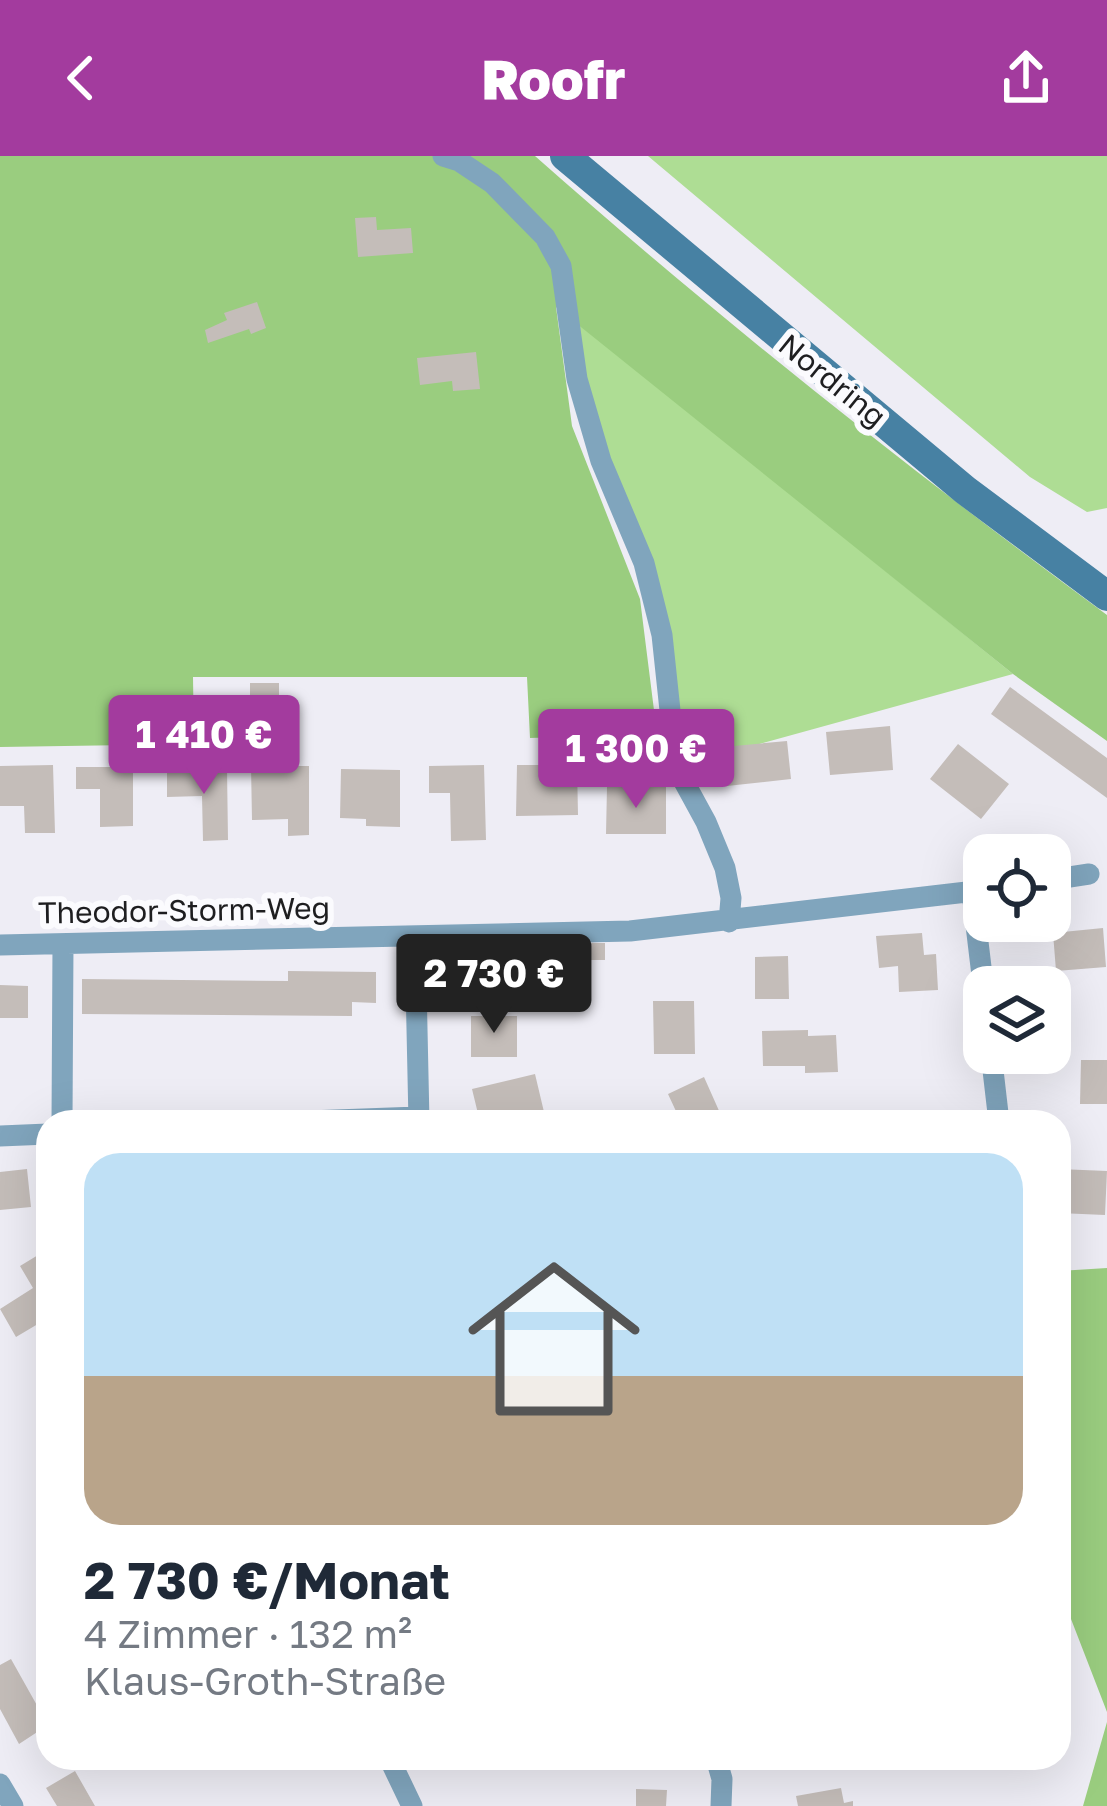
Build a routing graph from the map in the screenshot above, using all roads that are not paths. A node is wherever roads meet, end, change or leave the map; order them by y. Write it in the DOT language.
graph roads {
  1 [pos="442,156"];
  2 [pos="565,156"];
  3 [pos="1107,596"];
  4 [pos="1089,874"];
  5 [pos="1071,877"];
  6 [pos="963,893"];
  7 [pos="729,922"];
  8 [pos="415,936"];
  9 [pos="63,944"];
  10 [pos="0,945"];
  11 [pos="993,1074"];
  12 [pos="62,1110"];
  13 [pos="418,1110"];
  14 [pos="998,1110"];
  15 [pos="36,1134"];
  16 [pos="0,1136"];
  17 [pos="395,1770"];
  18 [pos="719,1770"];
  19 [pos="0,1784"];
  20 [pos="13,1806"];
  21 [pos="412,1806"];
  22 [pos="721,1806"];
  1 -- 7 [label="street"];
  2 -- 3 [label="street, Nordring"];
  4 -- 5 [label="street"];
  6 -- 7 [label="street, Theodor-Storm-Weg"];
  7 -- 8 [label="street, Theodor-Storm-Weg"];
  8 -- 9 [label="street, Theodor-Storm-Weg"];
  8 -- 13 [label="street"];
  9 -- 10 [label="street, Theodor-Storm-Weg"];
  9 -- 12 [label="street"];
  11 -- 14 [label="street"];
  15 -- 16 [label="street"];
  17 -- 21 [label="street"];
  18 -- 22 [label="street"];
  19 -- 20 [label="street"];
}
